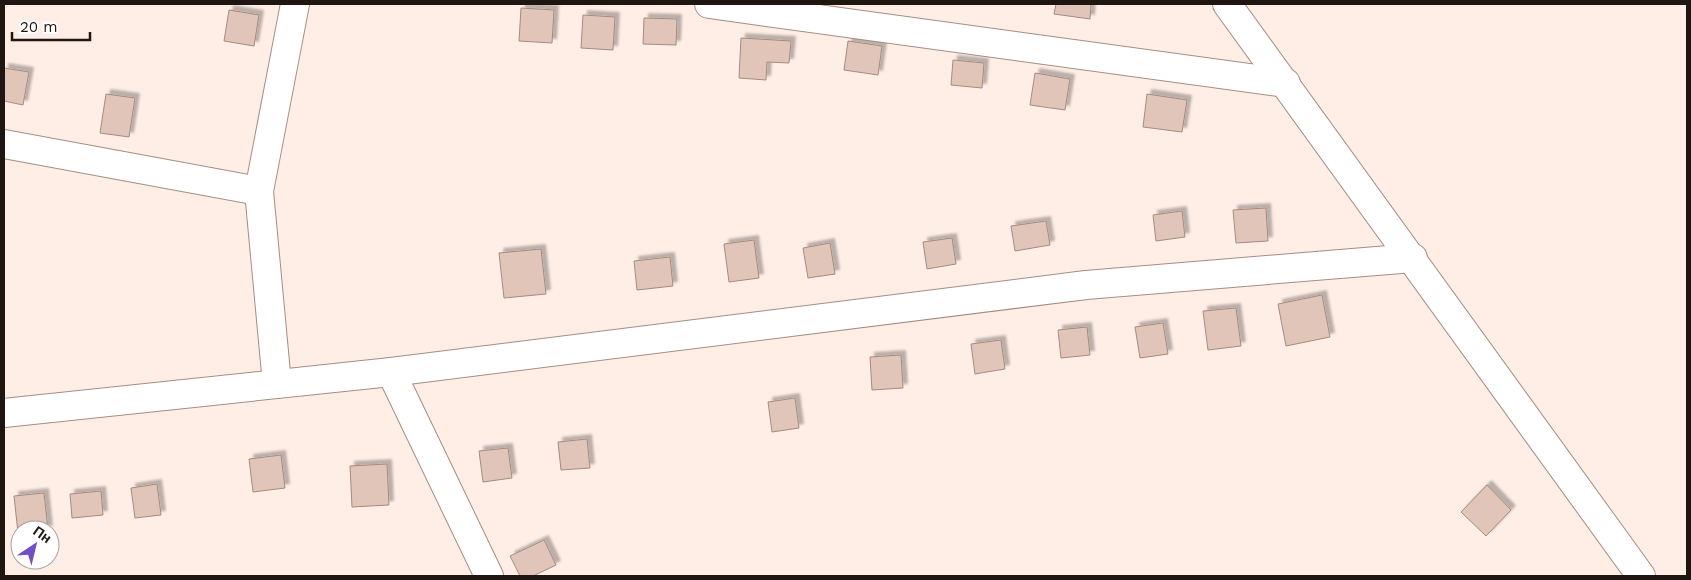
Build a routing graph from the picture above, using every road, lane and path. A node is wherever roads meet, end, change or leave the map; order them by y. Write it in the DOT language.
graph roads {
  1 [pos="295,4"];
  2 [pos="709,4"];
  3 [pos="1227,4"];
  4 [pos="754,7"];
  5 [pos="1286,84"];
  6 [pos="4,144"];
  7 [pos="259,191"];
  8 [pos="1413,258"];
  9 [pos="390,372"];
  10 [pos="277,384"];
  11 [pos="4,413"];
  12 [pos="486,574"];
  13 [pos="1641,576"];
  1 -- 7 [label="street"];
  2 -- 4 [label="street"];
  3 -- 5 [label="street"];
  4 -- 5 [label="street"];
  5 -- 8 [label="street"];
  6 -- 7 [label="street"];
  7 -- 10 [label="street"];
  8 -- 9 [label="street"];
  8 -- 13 [label="street"];
  9 -- 10 [label="street"];
  9 -- 12 [label="street"];
  10 -- 11 [label="street"];
}
